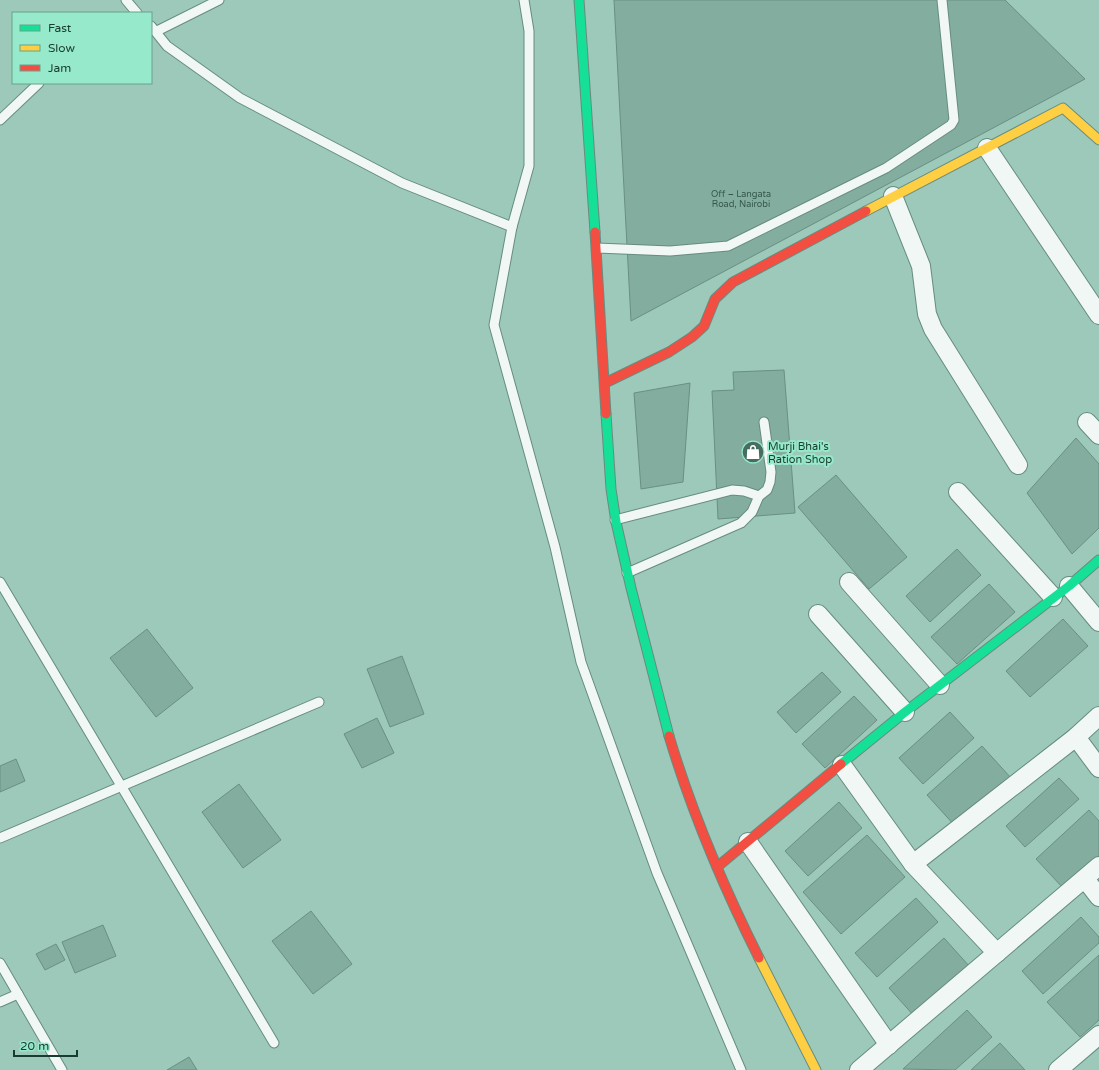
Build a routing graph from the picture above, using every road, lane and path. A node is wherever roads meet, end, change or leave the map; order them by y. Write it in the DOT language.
graph roads {
  1 [pos="126,0"];
  2 [pos="219,0"];
  3 [pos="524,0"];
  4 [pos="579,0"];
  5 [pos="942,0"];
  6 [pos="136,12"];
  7 [pos="154,28"];
  8 [pos="38,84"];
  9 [pos="0,120"];
  10 [pos="1099,140"];
  11 [pos="986,148"];
  12 [pos="893,196"];
  13 [pos="512,227"];
  14 [pos="597,248"];
  15 [pos="1099,315"];
  16 [pos="605,383"];
  17 [pos="764,422"];
  18 [pos="1018,465"];
  19 [pos="958,492"];
  20 [pos="759,496"];
  21 [pos="615,520"];
  22 [pos="1099,560"];
  23 [pos="627,573"];
  24 [pos="0,582"];
  25 [pos="849,582"];
  26 [pos="1069,586"];
  27 [pos="1053,596"];
  28 [pos="818,614"];
  29 [pos="1099,622"];
  30 [pos="940,685"];
  31 [pos="319,702"];
  32 [pos="905,712"];
  33 [pos="1099,716"];
  34 [pos="1076,737"];
  35 [pos="842,765"];
  36 [pos="1099,768"];
  37 [pos="121,786"];
  38 [pos="0,838"];
  39 [pos="748,842"];
  40 [pos="913,864"];
  41 [pos="1099,866"];
  42 [pos="717,867"];
  43 [pos="1085,879"];
  44 [pos="1099,897"];
  45 [pos="997,953"];
  46 [pos="0,963"];
  47 [pos="18,994"];
  48 [pos="0,1002"];
  49 [pos="1099,1035"];
  50 [pos="274,1043"];
  51 [pos="889,1045"];
  52 [pos="62,1070"];
  53 [pos="741,1070"];
  54 [pos="816,1070"];
  55 [pos="859,1070"];
  56 [pos="1058,1070"];
  1 -- 6 [label="lane"];
  2 -- 7 [label="lane"];
  3 -- 13 [label="lane"];
  4 -- 14 [label="street"];
  5 -- 14 [label="lane"];
  7 -- 13 [label="lane"];
  8 -- 9 [label="lane"];
  10 -- 11 [label="street"];
  11 -- 12 [label="street"];
  11 -- 15 [label="street"];
  12 -- 16 [label="street"];
  12 -- 18 [label="street"];
  13 -- 53 [label="lane"];
  14 -- 16 [label="street"];
  16 -- 21 [label="street"];
  17 -- 20 [label="lane"];
  19 -- 27 [label="street"];
  20 -- 21 [label="lane"];
  20 -- 23 [label="lane"];
  21 -- 23 [label="street"];
  22 -- 26 [label="street"];
  23 -- 42 [label="street"];
  24 -- 37 [label="lane"];
  25 -- 30 [label="street"];
  26 -- 27 [label="street"];
  26 -- 29 [label="street"];
  27 -- 30 [label="street"];
  28 -- 32 [label="street"];
  30 -- 32 [label="street"];
  31 -- 37 [label="lane"];
  32 -- 35 [label="street"];
  33 -- 34 [label="street"];
  34 -- 36 [label="street"];
  34 -- 40 [label="street"];
  35 -- 39 [label="street"];
  35 -- 40 [label="street"];
  37 -- 38 [label="lane"];
  37 -- 50 [label="lane"];
  39 -- 42 [label="street"];
  39 -- 51 [label="street"];
  40 -- 45 [label="street"];
  41 -- 43 [label="street"];
  42 -- 54 [label="street"];
  43 -- 44 [label="street"];
  43 -- 45 [label="street"];
  45 -- 51 [label="street"];
  46 -- 47 [label="lane"];
  47 -- 48 [label="lane"];
  47 -- 52 [label="lane"];
  49 -- 56 [label="street"];
  51 -- 55 [label="street"];
}
